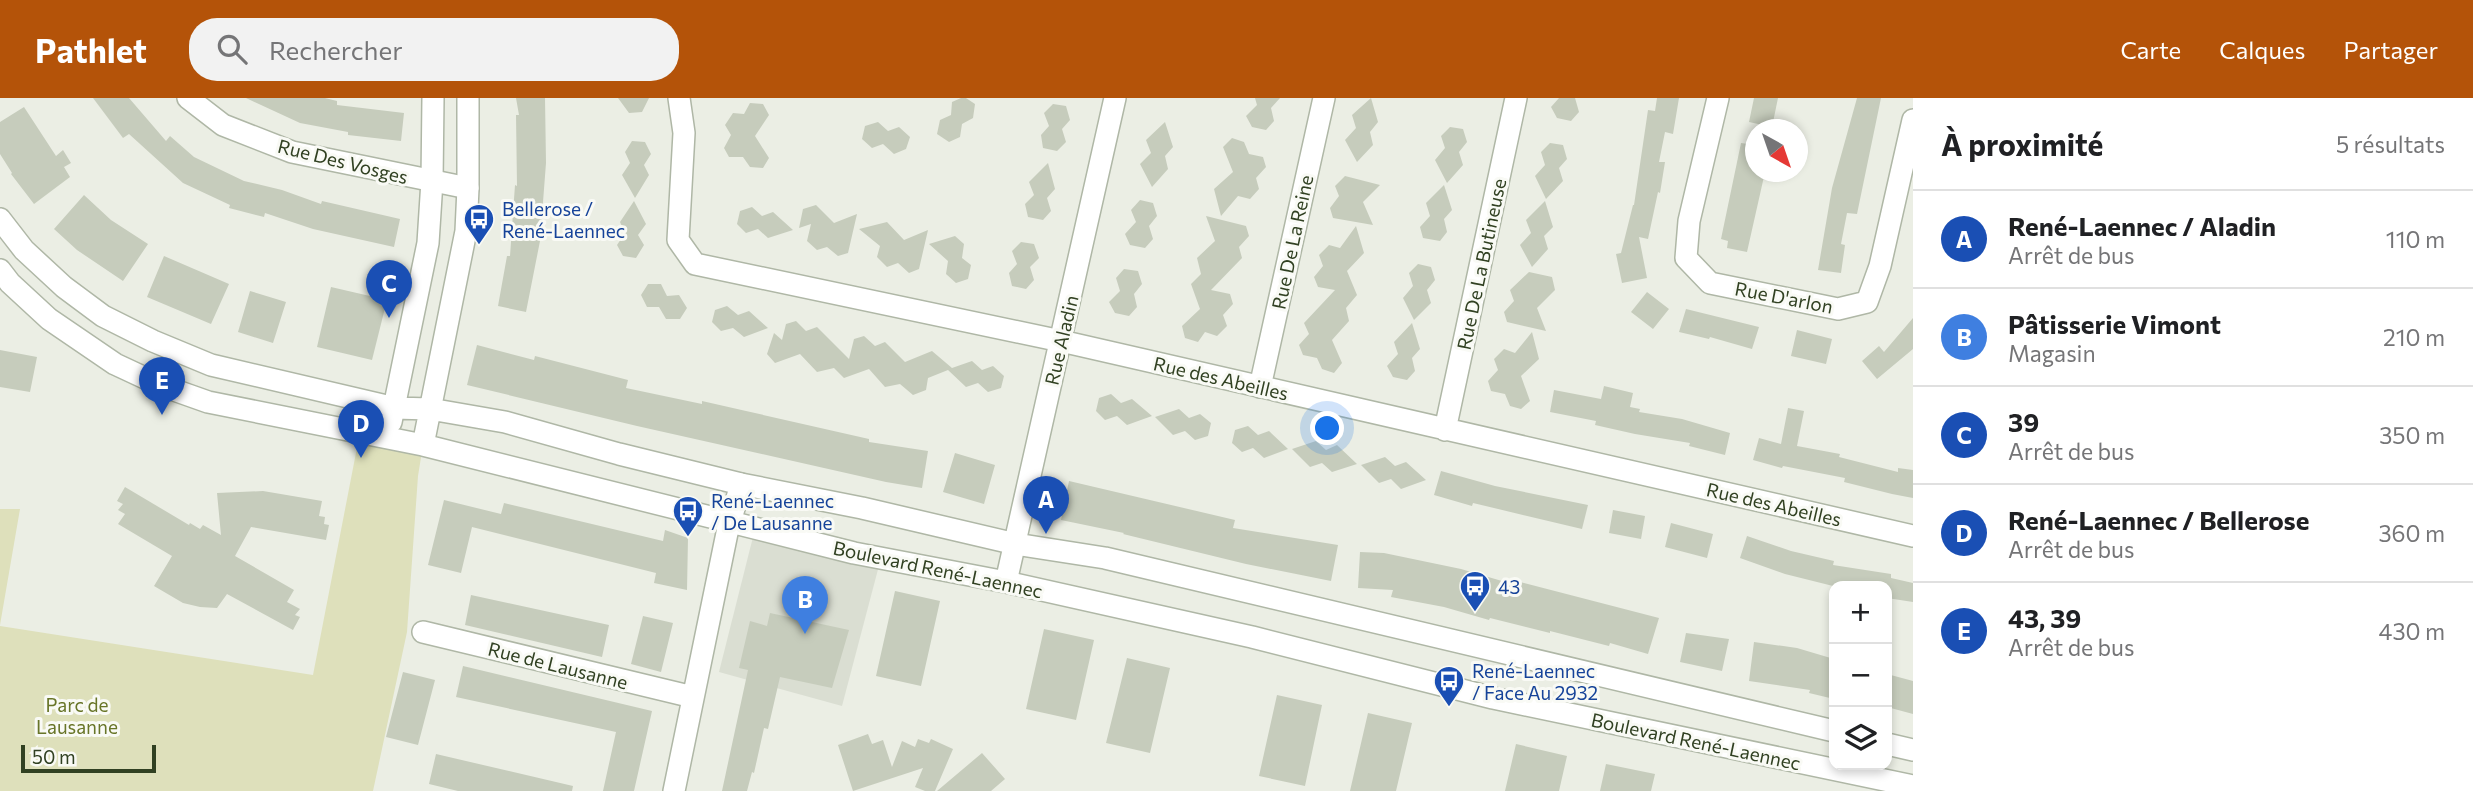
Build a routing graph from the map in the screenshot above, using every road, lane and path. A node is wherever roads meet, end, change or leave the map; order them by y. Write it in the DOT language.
graph roads {
  1 [pos="188,98"];
  2 [pos="433,98"];
  3 [pos="468,98"];
  4 [pos="679,98"];
  5 [pos="1115,98"];
  6 [pos="1324,98"];
  7 [pos="1516,98"];
  8 [pos="1718,98"];
  9 [pos="1913,120"];
  10 [pos="432,181"];
  11 [pos="468,188"];
  12 [pos="0,219"];
  13 [pos="0,270"];
  14 [pos="1061,341"];
  15 [pos="1260,387"];
  16 [pos="395,408"];
  17 [pos="430,409"];
  18 [pos="1445,430"];
  19 [pos="387,438"];
  20 [pos="423,445"];
  21 [pos="741,484"];
  22 [pos="730,523"];
  23 [pos="1913,536"];
  24 [pos="1016,544"];
  25 [pos="1006,582"];
  26 [pos="423,632"];
  27 [pos="694,697"];
  28 [pos="1829,730"];
  29 [pos="1892,745"];
  30 [pos="1913,750"];
  31 [pos="1913,786"];
  32 [pos="674,791"];
  1 -- 10 [label="street, Rue Des Vosges"];
  2 -- 10 [label="street"];
  3 -- 11 [label="street"];
  4 -- 14 [label="street, Rue des Abeilles"];
  5 -- 14 [label="street, Rue Aladin"];
  6 -- 15 [label="street, Rue De La Reine"];
  7 -- 18 [label="street, Rue De La Butineuse"];
  8 -- 9 [label="street, Rue D'arlon"];
  10 -- 11 [label="street, Rue Des Vosges"];
  10 -- 16 [label="street"];
  11 -- 17 [label="street"];
  12 -- 16 [label="street, Boulevard René-Laennec"];
  13 -- 19 [label="street, Boulevard René-Laennec"];
  14 -- 15 [label="street, Rue des Abeilles"];
  14 -- 24 [label="street, Rue Aladin"];
  15 -- 18 [label="street, Rue des Abeilles"];
  16 -- 17 [label="street, Boulevard René-Laennec"];
  16 -- 19 [label="street"];
  17 -- 20 [label="street"];
  17 -- 21 [label="street, Boulevard René-Laennec"];
  18 -- 23 [label="street, Rue des Abeilles"];
  19 -- 20 [label="street, Boulevard René-Laennec"];
  20 -- 22 [label="street, Boulevard René-Laennec"];
  21 -- 22 [label="street"];
  21 -- 24 [label="street, Boulevard René-Laennec"];
  22 -- 25 [label="street, Boulevard René-Laennec"];
  22 -- 27 [label="street"];
  24 -- 25 [label="street, Rue Aladin"];
  24 -- 28 [label="street, Boulevard René-Laennec"];
  25 -- 31 [label="street, Boulevard René-Laennec"];
  26 -- 27 [label="street, Rue de Lausanne"];
  27 -- 32 [label="street"];
  29 -- 30 [label="street"];
}
